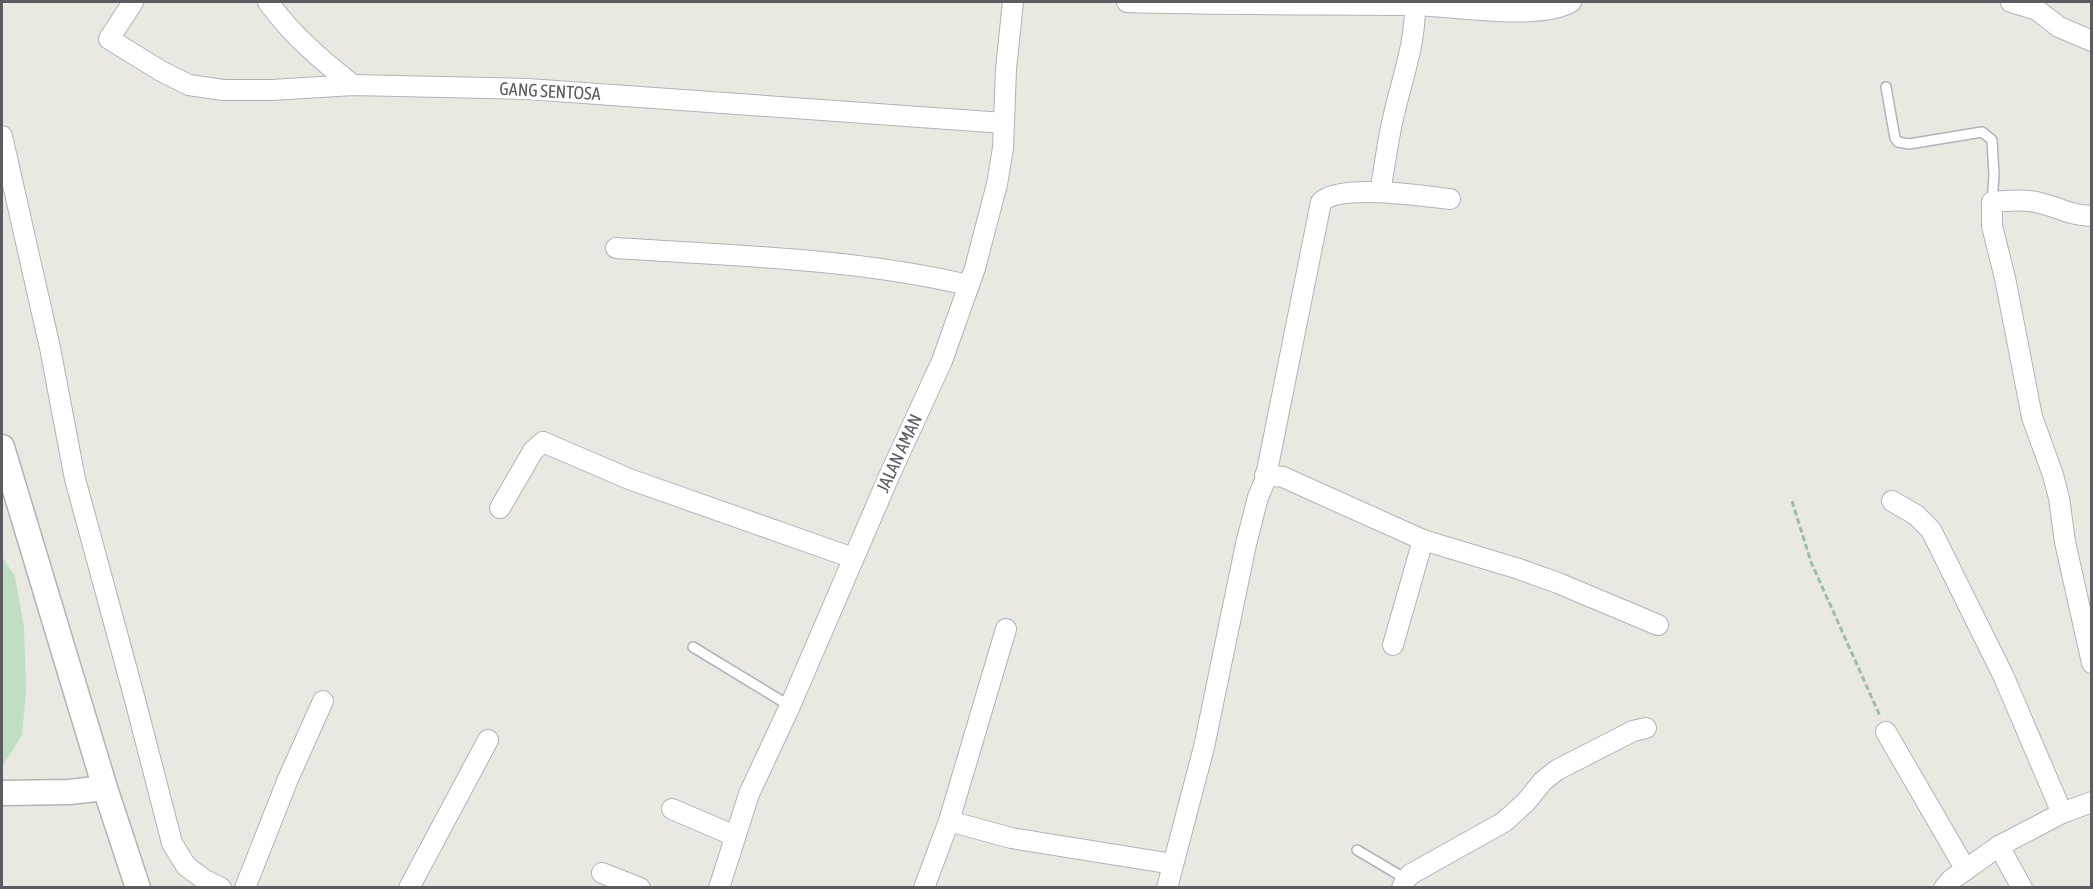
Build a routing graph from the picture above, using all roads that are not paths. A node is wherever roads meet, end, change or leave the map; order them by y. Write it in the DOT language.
graph roads {
  1 [pos="268,2"];
  2 [pos="1013,2"];
  3 [pos="1127,2"];
  4 [pos="1571,2"];
  5 [pos="2011,2"];
  6 [pos="128,3"];
  7 [pos="1415,3"];
  8 [pos="2091,41"];
  9 [pos="353,85"];
  10 [pos="1886,87"];
  11 [pos="1004,123"];
  12 [pos="2,136"];
  13 [pos="1380,192"];
  14 [pos="1450,199"];
  15 [pos="1992,202"];
  16 [pos="2091,216"];
  17 [pos="616,248"];
  18 [pos="968,285"];
  19 [pos="2,447"];
  20 [pos="1265,475"];
  21 [pos="1892,501"];
  22 [pos="500,508"];
  23 [pos="1422,540"];
  24 [pos="853,558"];
  25 [pos="1658,625"];
  26 [pos="1006,629"];
  27 [pos="1393,645"];
  28 [pos="693,647"];
  29 [pos="2091,663"];
  30 [pos="323,701"];
  31 [pos="790,706"];
  32 [pos="1646,728"];
  33 [pos="1886,732"];
  34 [pos="488,740"];
  35 [pos="105,788"];
  36 [pos="2,793"];
  37 [pos="2091,802"];
  38 [pos="672,809"];
  39 [pos="2062,813"];
  40 [pos="949,821"];
  41 [pos="735,836"];
  42 [pos="1999,846"];
  43 [pos="1357,849"];
  44 [pos="1173,864"];
  45 [pos="1966,870"];
  46 [pos="602,873"];
  47 [pos="1404,883"];
  48 [pos="138,888"];
  49 [pos="221,888"];
  50 [pos="245,888"];
  51 [pos="409,888"];
  52 [pos="640,888"];
  53 [pos="719,888"];
  54 [pos="924,888"];
  55 [pos="1167,888"];
  56 [pos="1944,888"];
  57 [pos="2022,888"];
  1 -- 9 [label="street"];
  2 -- 11 [label="street, JALAN AMAN"];
  3 -- 7 [label="street"];
  4 -- 7 [label="street"];
  5 -- 8 [label="street"];
  6 -- 9 [label="street, GANG SENTOSA"];
  7 -- 13 [label="street"];
  9 -- 11 [label="street, GANG SENTOSA"];
  10 -- 15 [label="lane"];
  11 -- 18 [label="street, JALAN AMAN"];
  12 -- 49 [label="street"];
  13 -- 14 [label="street"];
  13 -- 20 [label="street"];
  15 -- 16 [label="street"];
  15 -- 29 [label="street"];
  17 -- 18 [label="street"];
  18 -- 24 [label="street, JALAN AMAN"];
  19 -- 35 [label="street"];
  20 -- 23 [label="street"];
  20 -- 44 [label="street"];
  21 -- 39 [label="street"];
  22 -- 24 [label="street"];
  23 -- 25 [label="street"];
  23 -- 27 [label="street"];
  24 -- 31 [label="street, JALAN AMAN"];
  26 -- 40 [label="street"];
  28 -- 31 [label="lane"];
  30 -- 50 [label="street"];
  31 -- 41 [label="street, JALAN AMAN"];
  32 -- 47 [label="street"];
  33 -- 45 [label="street"];
  34 -- 51 [label="street"];
  35 -- 36 [label="street"];
  35 -- 48 [label="street"];
  37 -- 39 [label="street"];
  38 -- 41 [label="street"];
  39 -- 42 [label="street"];
  40 -- 44 [label="street"];
  40 -- 54 [label="street"];
  41 -- 53 [label="street, JALAN AMAN"];
  42 -- 45 [label="street"];
  42 -- 57 [label="street"];
  43 -- 47 [label="lane"];
  44 -- 55 [label="street"];
  45 -- 56 [label="street"];
  46 -- 52 [label="street"];
}
